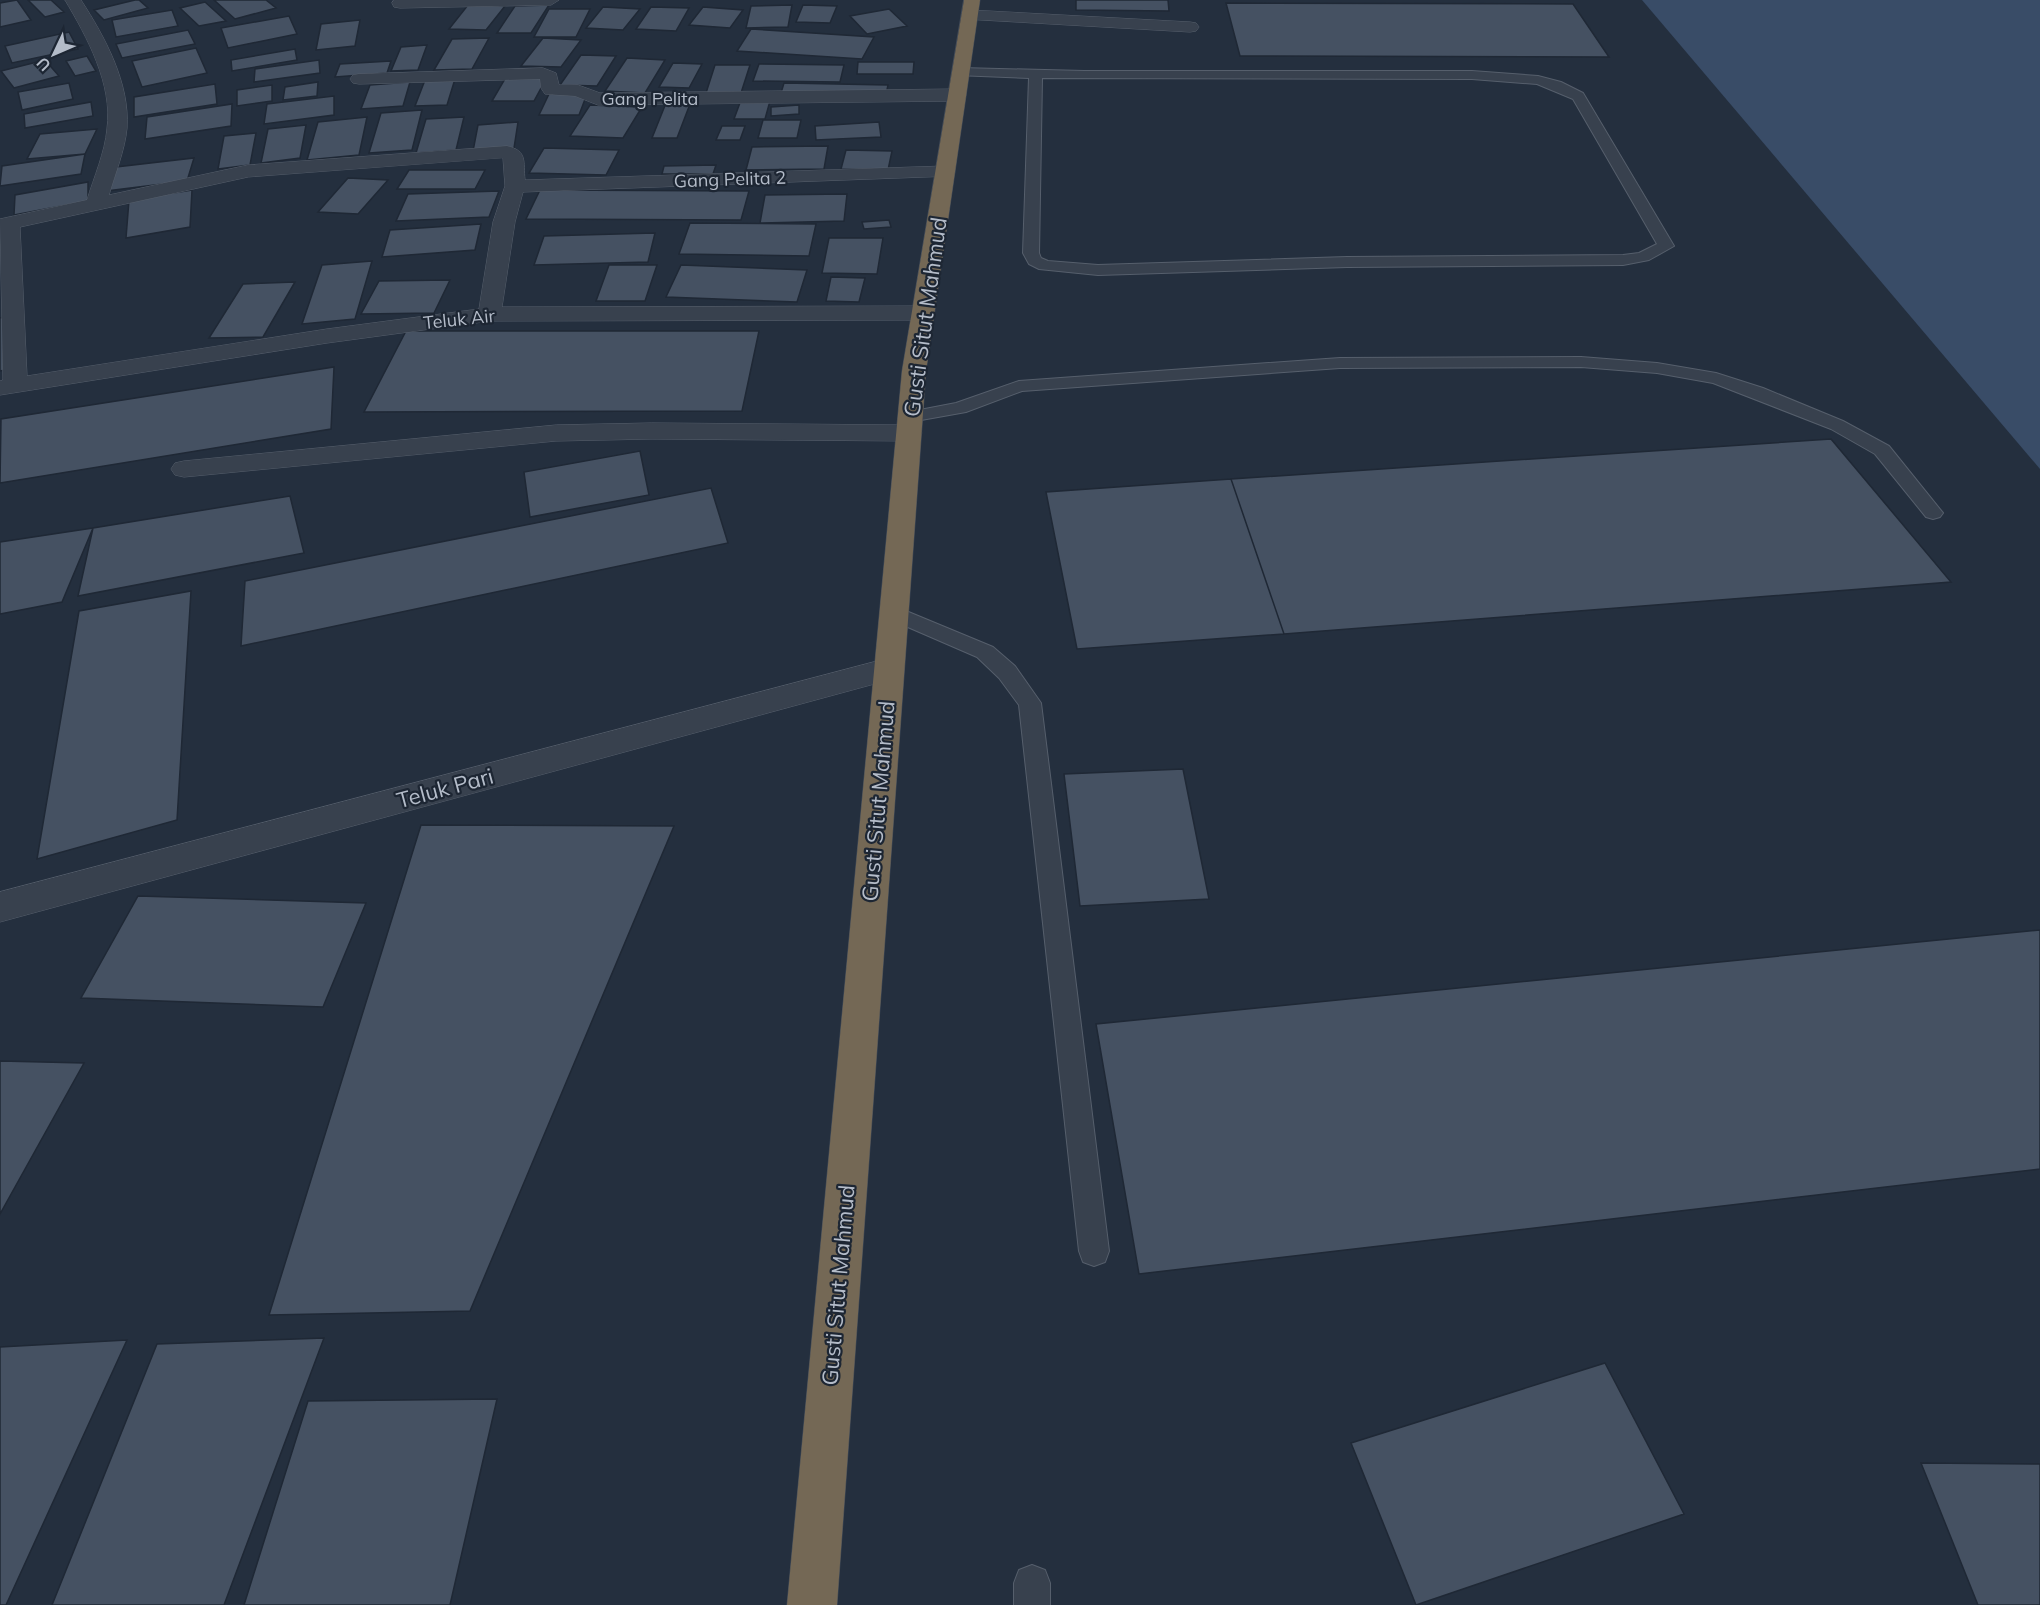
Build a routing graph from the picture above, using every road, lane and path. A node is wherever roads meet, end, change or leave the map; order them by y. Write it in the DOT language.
graph roads {
  1 [pos="73,0"];
  2 [pos="551,0"];
  3 [pos="400,3"];
  4 [pos="971,8"];
  5 [pos="1190,27"];
  6 [pos="961,72"];
  7 [pos="1036,74"];
  8 [pos="359,80"];
  9 [pos="957,95"];
  10 [pos="945,172"];
  11 [pos="515,186"];
  12 [pos="96,204"];
  13 [pos="4,224"];
  14 [pos="923,313"];
  15 [pos="490,314"];
  16 [pos="7,387"];
  17 [pos="910,425"];
  18 [pos="184,469"];
  19 [pos="1934,513"];
  20 [pos="894,613"];
  21 [pos="889,669"];
  22 [pos="0,907"];
  23 [pos="1094,1251"];
  24 [pos="812,1605"];
  1 -- 12 [label="street"];
  2 -- 3 [label="street"];
  4 -- 5 [label="street"];
  4 -- 6 [label="highway, Gusti Situt Mahmud"];
  6 -- 7 [label="lane"];
  6 -- 9 [label="highway, Gusti Situt Mahmud"];
  7 -- 7 [label="lane"];
  8 -- 9 [label="street, Gang Pelita"];
  9 -- 10 [label="highway, Gusti Situt Mahmud"];
  10 -- 11 [label="street, Gang Pelita 2"];
  10 -- 14 [label="highway, Gusti Situt Mahmud"];
  11 -- 12 [label="street"];
  11 -- 15 [label="street"];
  12 -- 13 [label="street"];
  13 -- 16 [label="street"];
  14 -- 15 [label="street, Teluk Air"];
  14 -- 17 [label="highway, Gusti Situt Mahmud"];
  15 -- 16 [label="street, Teluk Air"];
  17 -- 18 [label="street"];
  17 -- 19 [label="lane"];
  17 -- 20 [label="highway, Gusti Situt Mahmud"];
  20 -- 21 [label="highway, Gusti Situt Mahmud"];
  20 -- 23 [label="lane"];
  21 -- 22 [label="street, Teluk Pari"];
  21 -- 24 [label="highway, Gusti Situt Mahmud"];
}
